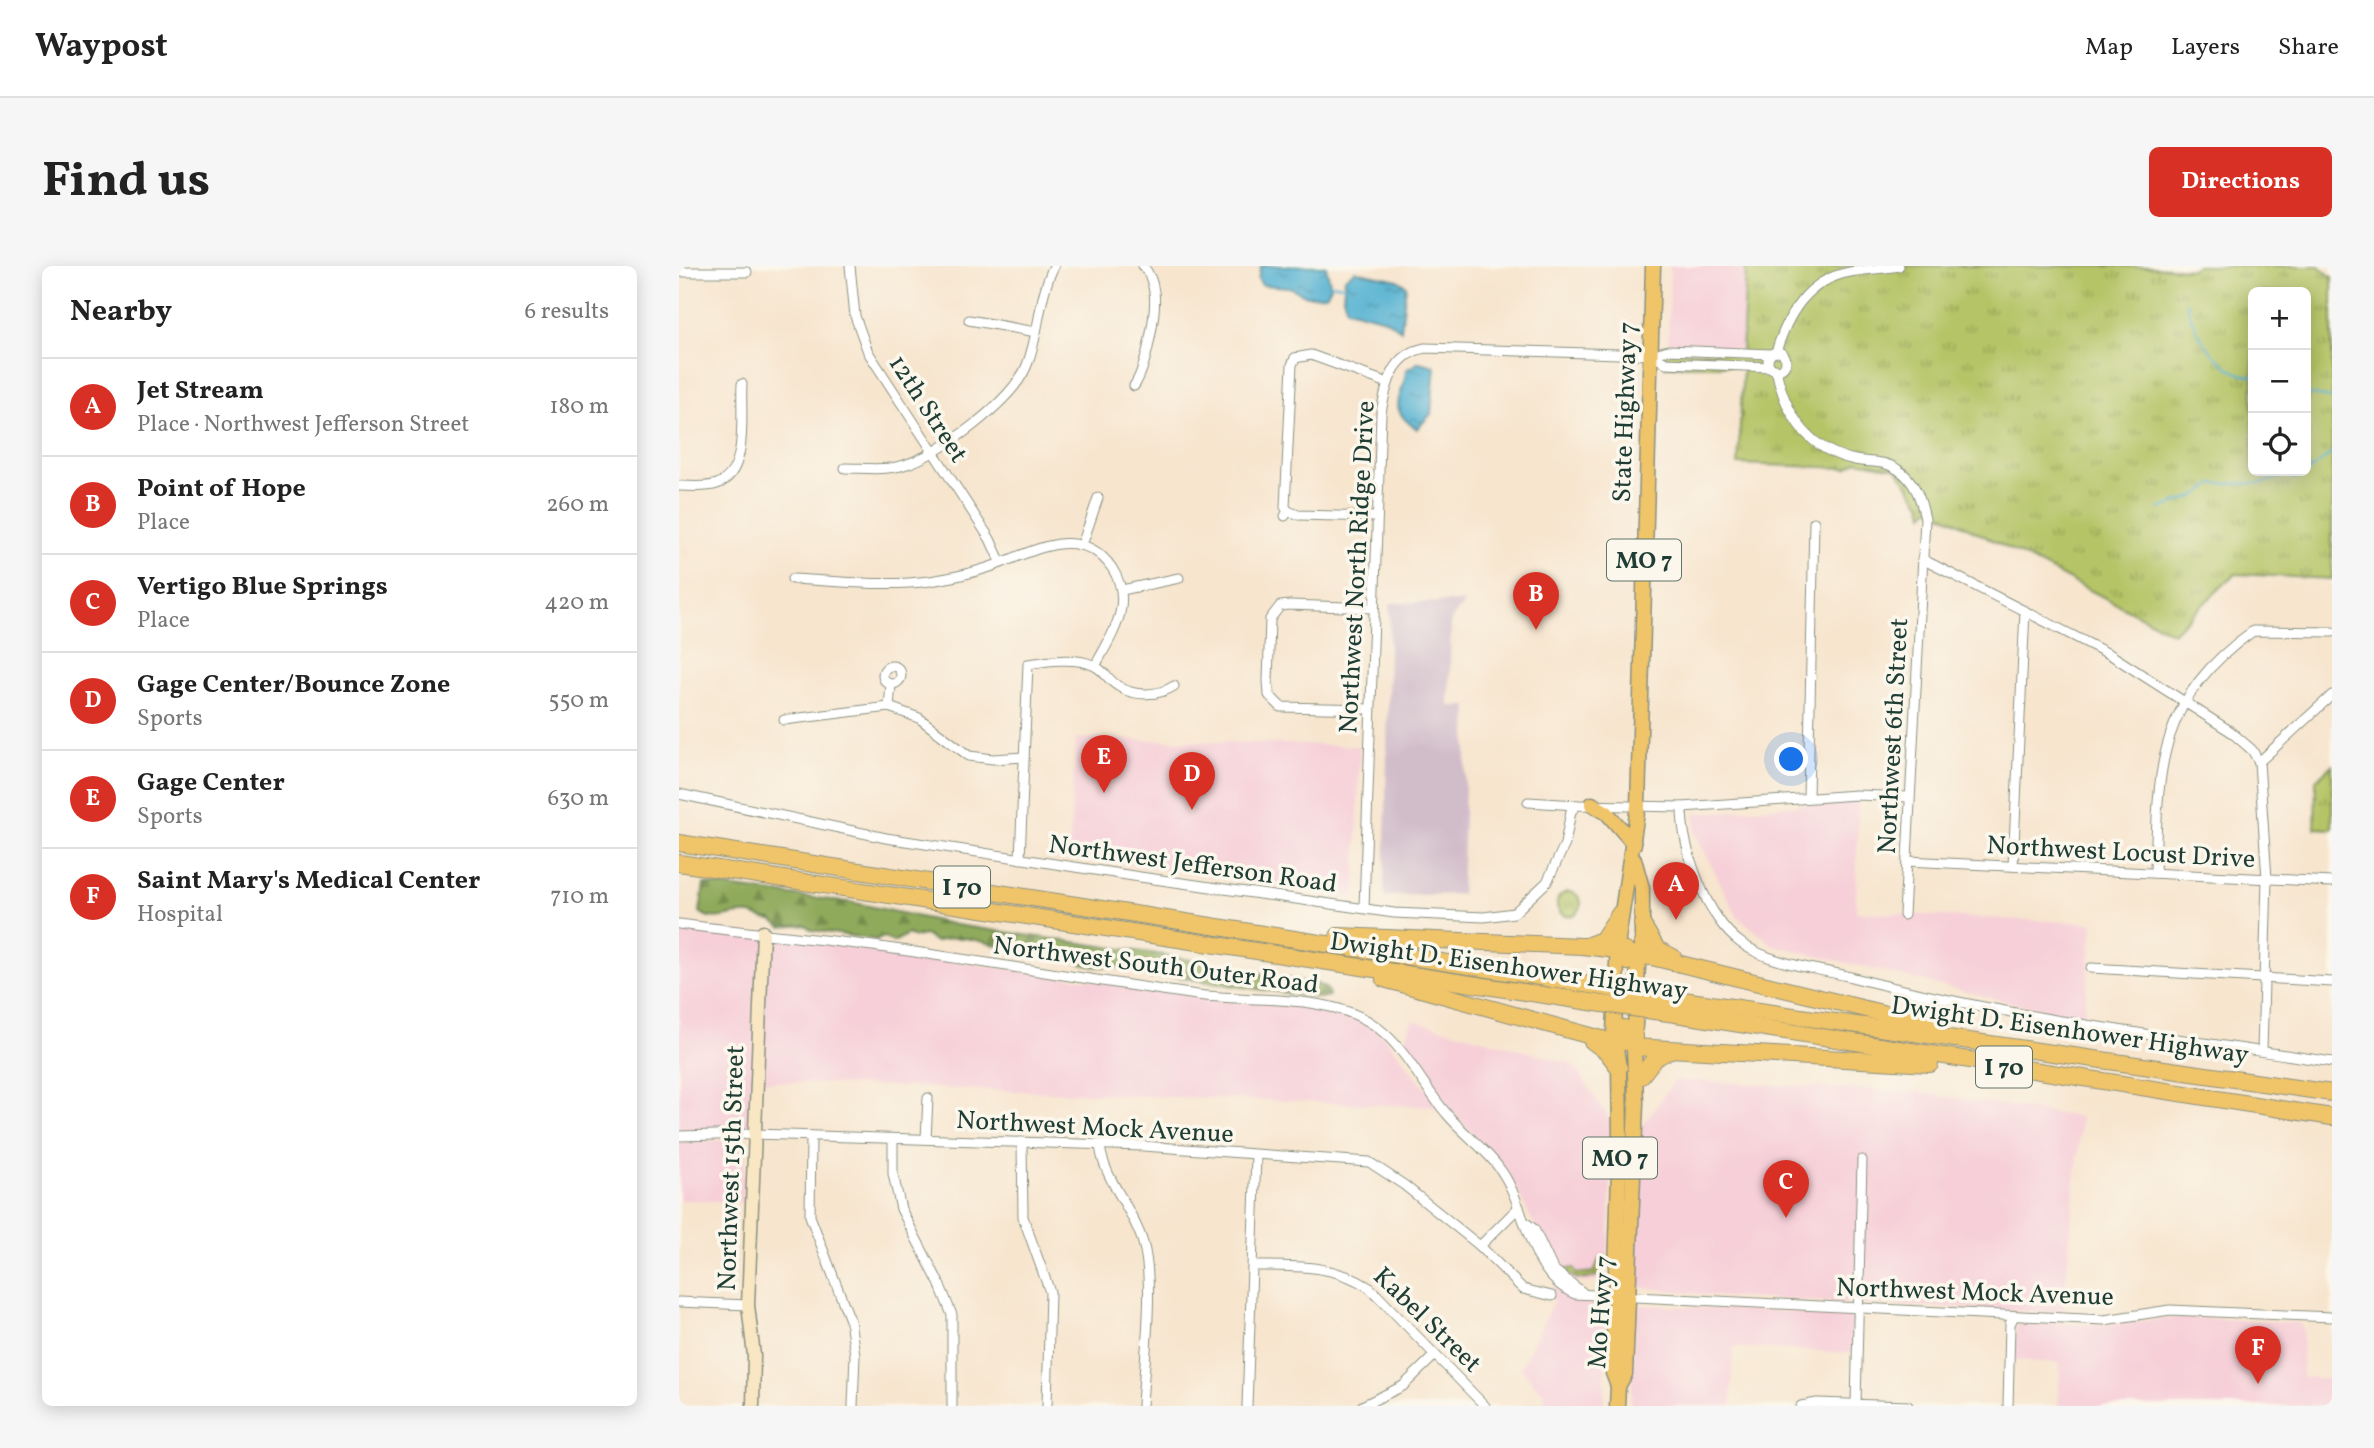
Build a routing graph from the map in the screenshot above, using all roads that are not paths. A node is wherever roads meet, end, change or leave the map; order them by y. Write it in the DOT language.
graph roads {
  1 [pos="850,266"];
  2 [pos="1054,266"];
  3 [pos="1143,266"];
  4 [pos="1653,266"];
  5 [pos="1899,266"];
  6 [pos="679,272"];
  7 [pos="747,272"];
  8 [pos="969,320"];
  9 [pos="1036,332"];
  10 [pos="1774,353"];
  11 [pos="1651,355"];
  12 [pos="1773,368"];
  13 [pos="1388,383"];
  14 [pos="742,384"];
  15 [pos="1134,386"];
  16 [pos="932,452"];
  17 [pos="845,468"];
  18 [pos="679,486"];
  19 [pos="1098,498"];
  20 [pos="1376,517"];
  21 [pos="1814,522"];
  22 [pos="1082,545"];
  23 [pos="1922,559"];
  24 [pos="1001,563"];
  25 [pos="1179,578"];
  26 [pos="792,579"];
  27 [pos="1122,590"];
  28 [pos="1374,608"];
  29 [pos="2025,611"];
  30 [pos="2332,632"];
  31 [pos="1095,666"];
  32 [pos="891,684"];
  33 [pos="1174,686"];
  34 [pos="2332,695"];
  35 [pos="2183,702"];
  36 [pos="889,707"];
  37 [pos="1370,709"];
  38 [pos="784,720"];
  39 [pos="1024,757"];
  40 [pos="2259,762"];
  41 [pos="679,794"];
  42 [pos="1909,797"];
  43 [pos="1808,798"];
  44 [pos="1528,803"];
  45 [pos="1584,804"];
  46 [pos="1638,806"];
  47 [pos="1682,807"];
  48 [pos="679,843"];
  49 [pos="1634,849"];
  50 [pos="1020,859"];
  51 [pos="1907,861"];
  52 [pos="679,863"];
  53 [pos="2013,866"];
  54 [pos="2155,873"];
  55 [pos="2267,879"];
  56 [pos="2332,882"];
  57 [pos="1627,888"];
  58 [pos="1364,908"];
  59 [pos="1620,913"];
  60 [pos="1904,915"];
  61 [pos="679,924"];
  62 [pos="1642,924"];
  63 [pos="1245,930"];
  64 [pos="763,932"];
  65 [pos="1582,946"];
  66 [pos="1633,955"];
  67 [pos="1331,963"];
  68 [pos="1679,963"];
  69 [pos="2091,968"];
  70 [pos="2265,979"];
  71 [pos="2332,982"];
  72 [pos="1676,1007"];
  73 [pos="1581,1034"];
  74 [pos="1629,1040"];
  75 [pos="1998,1044"];
  76 [pos="1669,1051"];
  77 [pos="2262,1051"];
  78 [pos="2332,1062"];
  79 [pos="1996,1066"];
  80 [pos="1619,1068"];
  81 [pos="1641,1076"];
  82 [pos="2332,1093"];
  83 [pos="928,1098"];
  84 [pos="1636,1103"];
  85 [pos="2332,1117"];
  86 [pos="754,1134"];
  87 [pos="679,1136"];
  88 [pos="811,1136"];
  89 [pos="893,1139"];
  90 [pos="926,1139"];
  91 [pos="1022,1142"];
  92 [pos="1100,1145"];
  93 [pos="1256,1156"];
  94 [pos="1862,1160"];
  95 [pos="1519,1207"];
  96 [pos="1480,1246"];
  97 [pos="1252,1266"];
  98 [pos="1552,1296"];
  99 [pos="1621,1297"];
  100 [pos="679,1302"];
  101 [pos="748,1304"];
  102 [pos="1859,1309"];
  103 [pos="2014,1316"];
  104 [pos="2332,1317"];
  105 [pos="1434,1355"];
  106 [pos="1856,1404"];
  107 [pos="753,1406"];
  108 [pos="853,1406"];
  109 [pos="952,1406"];
  110 [pos="1047,1406"];
  111 [pos="1142,1406"];
  112 [pos="1247,1406"];
  113 [pos="1361,1406"];
  114 [pos="1485,1406"];
  115 [pos="1618,1406"];
  116 [pos="1801,1406"];
  117 [pos="1885,1406"];
  118 [pos="1908,1406"];
  119 [pos="2008,1406"];
  1 -- 16 [label="street, 12th Street"];
  2 -- 9 [label="street"];
  3 -- 15 [label="street"];
  4 -- 11 [label="main road, State Highway 7 / MO 7"];
  5 -- 10 [label="street"];
  6 -- 7 [label="street"];
  8 -- 9 [label="street"];
  9 -- 16 [label="street"];
  10 -- 11 [label="street"];
  10 -- 12 [label="street"];
  10 -- 12 [label="street"];
  11 -- 12 [label="street"];
  11 -- 13 [label="street, Northwest North Ridge Drive"];
  11 -- 46 [label="main road, State Highway 7 / MO 7"];
  12 -- 23 [label="street, Northwest 6th Street"];
  13 -- 20 [label="street, Northwest North Ridge Drive"];
  13 -- 20 [label="street"];
  14 -- 18 [label="street"];
  16 -- 17 [label="street"];
  16 -- 24 [label="street, 12th Street"];
  19 -- 22 [label="street"];
  20 -- 28 [label="street, Northwest North Ridge Drive"];
  21 -- 43 [label="street"];
  22 -- 24 [label="street"];
  22 -- 27 [label="street"];
  23 -- 29 [label="street"];
  23 -- 42 [label="street, Northwest 6th Street"];
  24 -- 26 [label="street"];
  25 -- 27 [label="street"];
  27 -- 31 [label="street"];
  28 -- 37 [label="street, Northwest North Ridge Drive"];
  28 -- 37 [label="street"];
  29 -- 35 [label="street"];
  29 -- 53 [label="street"];
  30 -- 35 [label="street"];
  31 -- 33 [label="street"];
  31 -- 39 [label="street"];
  32 -- 36 [label="street"];
  34 -- 40 [label="street"];
  35 -- 40 [label="street"];
  35 -- 54 [label="street"];
  36 -- 38 [label="street"];
  36 -- 39 [label="street"];
  37 -- 58 [label="street, Northwest North Ridge Drive"];
  39 -- 50 [label="street"];
  40 -- 55 [label="street"];
  41 -- 50 [label="street, Northwest Jefferson Road"];
  42 -- 43 [label="street"];
  42 -- 51 [label="street, Northwest 6th Street"];
  43 -- 47 [label="street"];
  44 -- 45 [label="street"];
  45 -- 46 [label="street"];
  45 -- 49 [label="main road"];
  45 -- 58 [label="street, Northwest Jefferson Road"];
  46 -- 47 [label="street"];
  46 -- 49 [label="main road, State Highway 7 / MO 7"];
  47 -- 77 [label="street"];
  48 -- 63 [label="highway, Dwight D. Eisenhower Highway / I 70"];
  49 -- 57 [label="main road, MO 7"];
  49 -- 62 [label="main road, MO 7"];
  50 -- 58 [label="street, Northwest Jefferson Road"];
  51 -- 53 [label="street, Northwest Locust Drive"];
  51 -- 60 [label="street, Northwest 6th Street"];
  52 -- 67 [label="highway, Dwight D. Eisenhower Highway / I 70"];
  53 -- 54 [label="street, Northwest Locust Drive"];
  54 -- 55 [label="street, Northwest Locust Drive"];
  55 -- 56 [label="street, Northwest Locust Drive"];
  55 -- 70 [label="street"];
  57 -- 59 [label="main road, MO 7"];
  57 -- 66 [label="main road, MO 7"];
  59 -- 65 [label="highway"];
  59 -- 66 [label="main road, MO 7"];
  61 -- 64 [label="street, Northwest South Outer Road"];
  62 -- 66 [label="main road, MO 7"];
  62 -- 68 [label="highway"];
  63 -- 65 [label="highway"];
  63 -- 72 [label="highway, Dwight D. Eisenhower Highway / I 70, bridge"];
  64 -- 86 [label="street, Northwest 15th Street"];
  64 -- 95 [label="street, Northwest South Outer Road"];
  65 -- 66 [label="highway"];
  66 -- 68 [label="highway"];
  66 -- 74 [label="main road, MO 7"];
  66 -- 74 [label="main road, MO 7"];
  67 -- 72 [label="highway, Dwight D. Eisenhower Highway / I 70, bridge"];
  67 -- 73 [label="highway"];
  68 -- 75 [label="highway"];
  69 -- 70 [label="street"];
  70 -- 71 [label="street"];
  70 -- 77 [label="street"];
  72 -- 75 [label="highway, Dwight D. Eisenhower Highway / I 70"];
  72 -- 79 [label="highway, Dwight D. Eisenhower Highway / I 70"];
  73 -- 74 [label="highway"];
  73 -- 80 [label="highway"];
  74 -- 76 [label="highway"];
  74 -- 80 [label="main road, MO 7"];
  74 -- 81 [label="main road, MO 7"];
  74 -- 84 [label="main road, Mo Hwy 7 / MO 7"];
  75 -- 82 [label="highway, Dwight D. Eisenhower Highway / I 70"];
  76 -- 79 [label="highway"];
  76 -- 81 [label="highway"];
  77 -- 78 [label="street"];
  79 -- 85 [label="highway, Dwight D. Eisenhower Highway / I 70"];
  80 -- 99 [label="main road, Mo Hwy 7 / MO 7"];
  81 -- 84 [label="main road, MO 7"];
  83 -- 90 [label="street"];
  84 -- 99 [label="main road, Mo Hwy 7 / MO 7"];
  86 -- 87 [label="street, Northwest Mock Avenue"];
  86 -- 88 [label="street, Northwest Mock Avenue"];
  86 -- 101 [label="street, Northwest 15th Street"];
  88 -- 89 [label="street, Northwest Mock Avenue"];
  88 -- 108 [label="street"];
  89 -- 90 [label="street, Northwest Mock Avenue"];
  89 -- 109 [label="street"];
  90 -- 91 [label="street, Northwest Mock Avenue"];
  91 -- 92 [label="street, Northwest Mock Avenue"];
  91 -- 110 [label="street"];
  92 -- 93 [label="street, Northwest Mock Avenue"];
  92 -- 111 [label="street"];
  93 -- 96 [label="street, Northwest Mock Avenue"];
  93 -- 97 [label="street"];
  94 -- 102 [label="street"];
  95 -- 96 [label="street"];
  95 -- 99 [label="street, Northwest South Outer Road"];
  96 -- 98 [label="street, Northwest Mock Avenue"];
  97 -- 105 [label="street, Kabel Street"];
  97 -- 112 [label="street"];
  99 -- 102 [label="street, Northwest Mock Avenue"];
  99 -- 115 [label="main road, Mo Hwy 7 / MO 7"];
  100 -- 101 [label="street"];
  101 -- 107 [label="street, Northwest 15th Street"];
  102 -- 103 [label="street, Northwest Mock Avenue"];
  102 -- 106 [label="street"];
  103 -- 104 [label="street, Northwest Mock Avenue"];
  103 -- 119 [label="street"];
  105 -- 113 [label="street"];
  105 -- 114 [label="street, Kabel Street"];
  106 -- 116 [label="street"];
  106 -- 117 [label="street"];
  117 -- 118 [label="street"];
}
